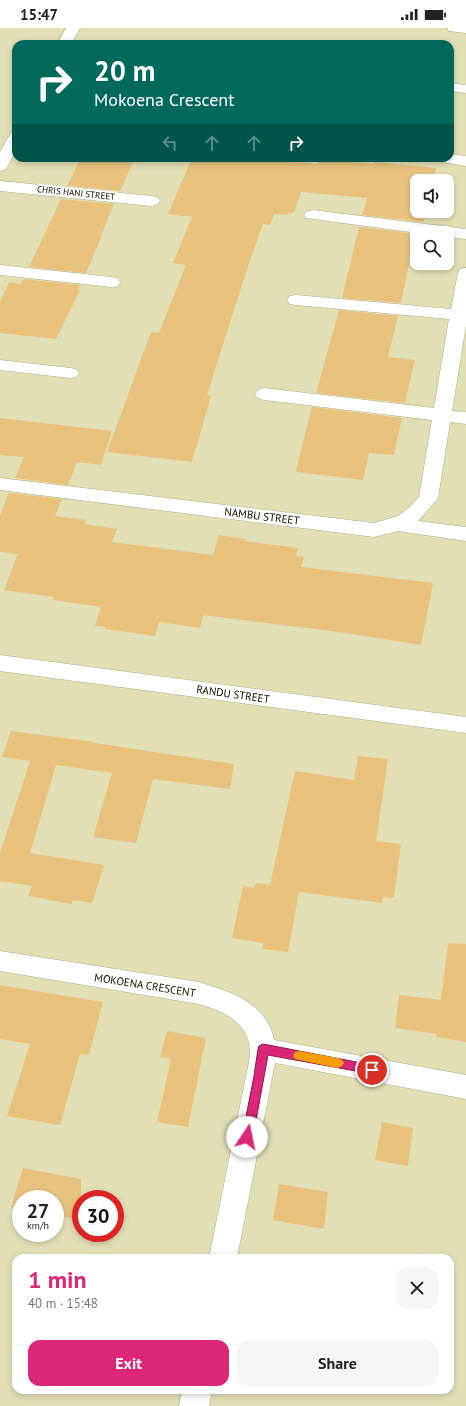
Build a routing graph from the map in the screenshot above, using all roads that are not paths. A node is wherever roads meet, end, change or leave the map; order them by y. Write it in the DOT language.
graph roads {
  1 [pos="73,28"];
  2 [pos="454,28"];
  3 [pos="466,29"];
  4 [pos="66,40"];
  5 [pos="454,88"];
  6 [pos="466,89"];
  7 [pos="12,144"];
  8 [pos="454,160"];
  9 [pos="466,161"];
  10 [pos="0,166"];
  11 [pos="0,186"];
  12 [pos="152,201"];
  13 [pos="312,215"];
  14 [pos="466,234"];
  15 [pos="0,270"];
  16 [pos="466,273"];
  17 [pos="112,282"];
  18 [pos="296,300"];
  19 [pos="460,326"];
  20 [pos="0,364"];
  21 [pos="70,373"];
  22 [pos="264,394"];
  23 [pos="443,415"];
  24 [pos="466,418"];
  25 [pos="0,484"];
  26 [pos="400,525"];
  27 [pos="466,534"];
  28 [pos="0,663"];
  29 [pos="466,725"];
  30 [pos="0,961"];
  31 [pos="263,1049"];
  32 [pos="466,1087"];
  33 [pos="224,1254"];
  34 [pos="196,1394"];
  35 [pos="194,1406"];
  1 -- 4 [label="street"];
  2 -- 3 [label="street"];
  5 -- 6 [label="street"];
  7 -- 10 [label="street"];
  8 -- 9 [label="street"];
  11 -- 12 [label="street, CHRIS HANI STREET"];
  13 -- 14 [label="street"];
  15 -- 17 [label="street"];
  16 -- 19 [label="street, NAMBU STREET"];
  18 -- 19 [label="street"];
  19 -- 23 [label="street, NAMBU STREET"];
  20 -- 21 [label="street"];
  22 -- 23 [label="street"];
  23 -- 24 [label="street"];
  23 -- 26 [label="street, NAMBU STREET"];
  25 -- 26 [label="street, NAMBU STREET"];
  26 -- 27 [label="street"];
  28 -- 29 [label="street, RANDU STREET"];
  30 -- 31 [label="street, MOKOENA CRESCENT"];
  31 -- 32 [label="street"];
  31 -- 33 [label="street, MOKOENA CRESCENT"];
  34 -- 35 [label="street"];
}
